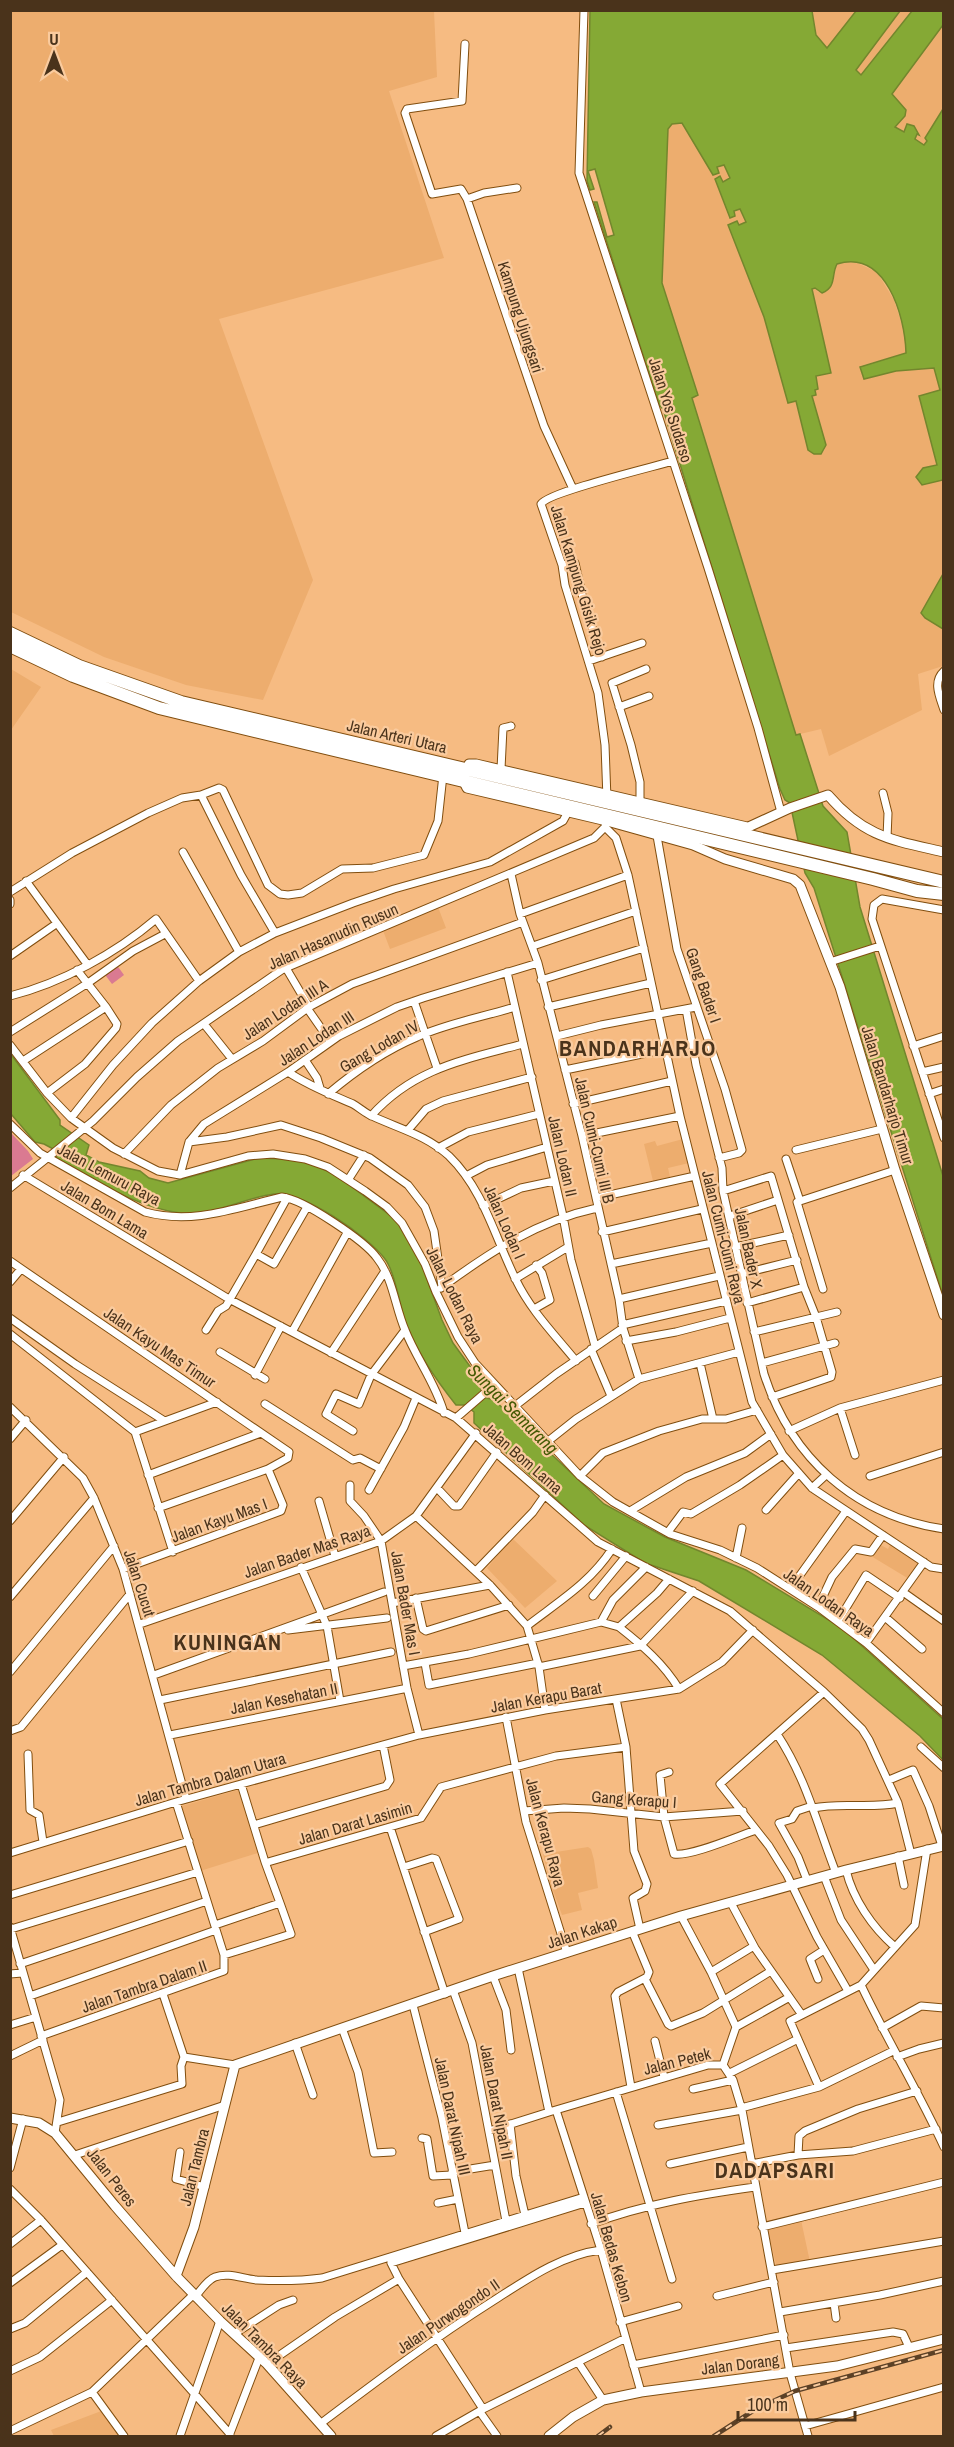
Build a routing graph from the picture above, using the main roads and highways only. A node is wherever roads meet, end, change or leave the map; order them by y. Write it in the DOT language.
graph roads {
  1 [pos="10,633"];
  2 [pos="10,646"];
  3 [pos="464,774"];
  4 [pos="606,812"];
  5 [pos="782,851"];
  6 [pos="874,873"];
  7 [pos="944,882"];
  8 [pos="944,894"];
  1 -- 3 [label="highway, Jalan Arteri Utara"];
  2 -- 3 [label="highway, Jalan Arteri Utara"];
  3 -- 4 [label="highway, Jalan Arteri Utara"];
  4 -- 5 [label="highway, Jalan Arteri Utara"];
  4 -- 5 [label="highway, Jalan Arteri Utara"];
  5 -- 6 [label="highway"];
  6 -- 7 [label="highway"];
  6 -- 8 [label="highway"];
}
